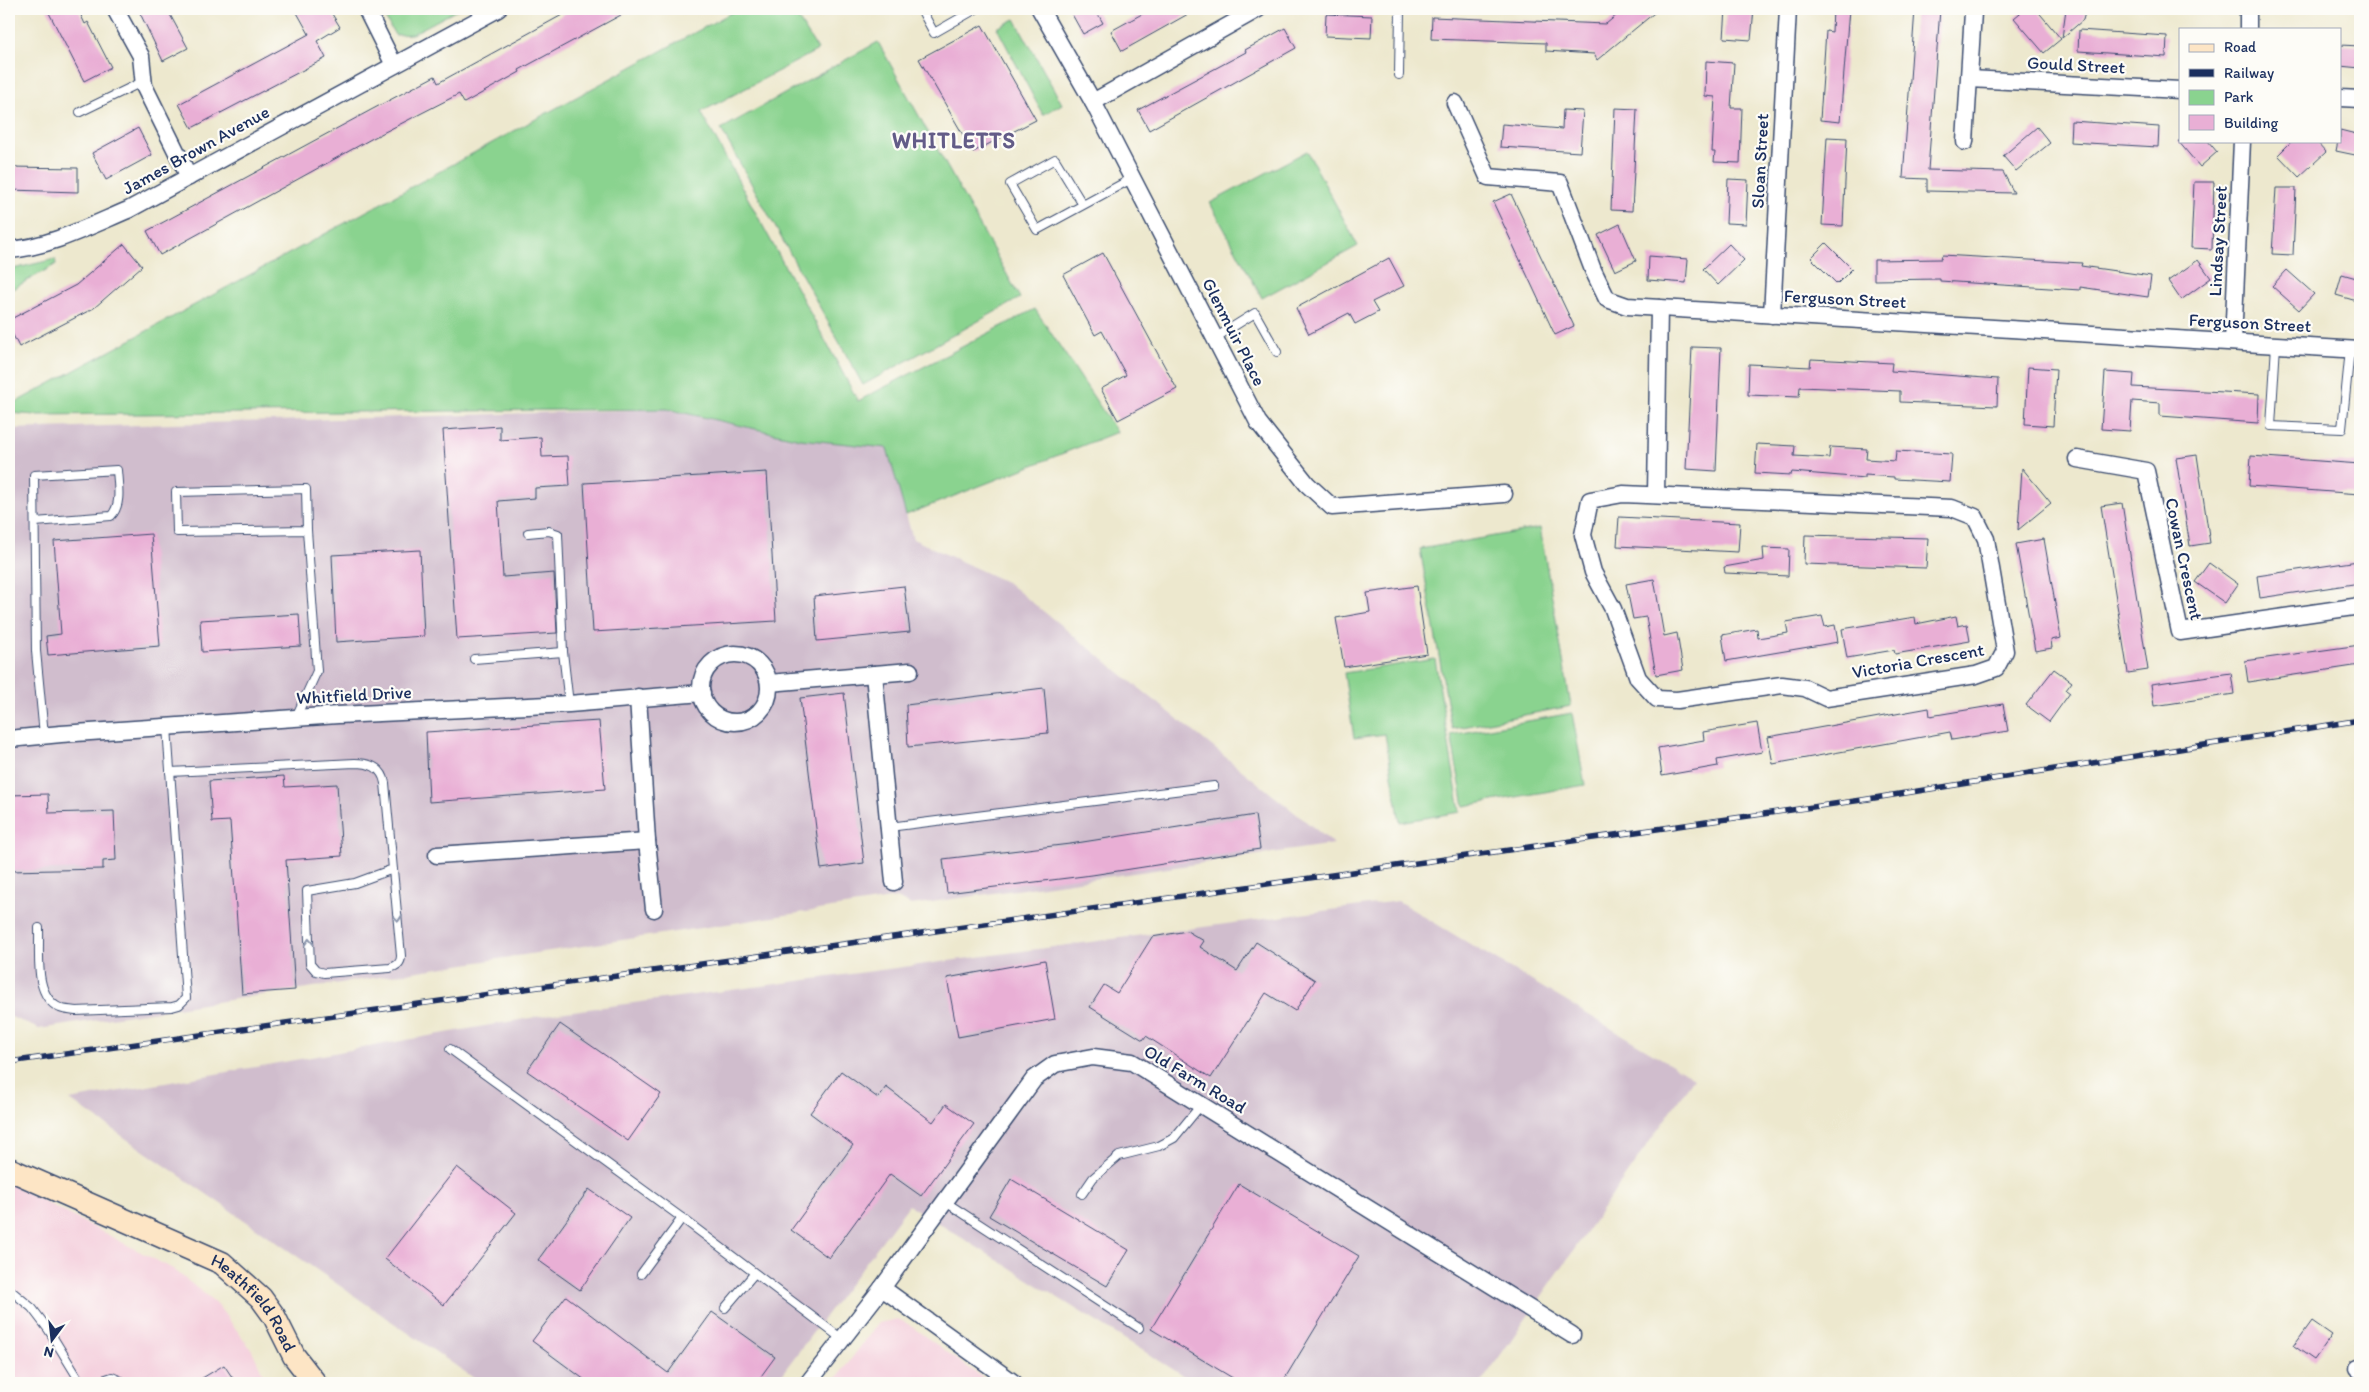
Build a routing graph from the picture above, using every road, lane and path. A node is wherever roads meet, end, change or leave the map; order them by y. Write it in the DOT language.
graph roads {
  1 [pos="115,9"];
  2 [pos="366,9"];
  3 [pos="498,9"];
  4 [pos="921,9"];
  5 [pos="976,9"];
  6 [pos="1040,9"];
  7 [pos="1258,9"];
  8 [pos="1400,9"];
  9 [pos="1788,9"];
  10 [pos="2248,9"];
  11 [pos="1973,12"];
  12 [pos="2248,28"];
  13 [pos="394,65"];
  14 [pos="1398,75"];
  15 [pos="1970,79"];
  16 [pos="144,81"];
  17 [pos="2179,90"];
  18 [pos="2342,98"];
  19 [pos="2360,99"];
  20 [pos="1093,102"];
  21 [pos="1455,103"];
  22 [pos="80,112"];
  23 [pos="1965,142"];
  24 [pos="2242,142"];
  25 [pos="189,177"];
  26 [pos="1133,178"];
  27 [pos="1083,205"];
  28 [pos="9,250"];
  29 [pos="1659,308"];
  30 [pos="1772,315"];
  31 [pos="1215,338"];
  32 [pos="2234,342"];
  33 [pos="2276,344"];
  34 [pos="2355,350"];
  35 [pos="1277,352"];
  36 [pos="2076,459"];
  37 [pos="1504,494"];
  38 [pos="1656,494"];
  39 [pos="35,522"];
  40 [pos="307,530"];
  41 [pos="528,534"];
  42 [pos="2360,606"];
  43 [pos="563,652"];
  44 [pos="474,659"];
  45 [pos="910,671"];
  46 [pos="874,674"];
  47 [pos="769,683"];
  48 [pos="702,693"];
  49 [pos="638,697"];
  50 [pos="569,704"];
  51 [pos="296,718"];
  52 [pos="166,727"];
  53 [pos="44,735"];
  54 [pos="9,739"];
  55 [pos="170,772"];
  56 [pos="1214,786"];
  57 [pos="888,827"];
  58 [pos="647,841"];
  59 [pos="437,855"];
  60 [pos="393,869"];
  61 [pos="894,882"];
  62 [pos="654,909"];
  63 [pos="39,928"];
  64 [pos="450,1049"];
  65 [pos="1201,1105"];
  66 [pos="9,1169"];
  67 [pos="1082,1194"];
  68 [pos="944,1201"];
  69 [pos="682,1218"];
  70 [pos="174,1242"];
  71 [pos="641,1274"];
  72 [pos="754,1274"];
  73 [pos="882,1288"];
  74 [pos="9,1289"];
  75 [pos="725,1308"];
  76 [pos="1139,1328"];
  77 [pos="1572,1335"];
  78 [pos="842,1339"];
  79 [pos="81,1383"];
  80 [pos="94,1383"];
  81 [pos="126,1383"];
  82 [pos="292,1383"];
  83 [pos="315,1383"];
  84 [pos="808,1383"];
  85 [pos="1014,1383"];
  1 -- 16 [label="street"];
  2 -- 13 [label="street"];
  3 -- 13 [label="street, James Brown Avenue"];
  4 -- 5 [label="lane"];
  6 -- 20 [label="street, Glenmuir Place"];
  7 -- 20 [label="street"];
  8 -- 14 [label="lane"];
  9 -- 30 [label="street, Sloan Street"];
  10 -- 12 [label="street"];
  11 -- 15 [label="street"];
  13 -- 25 [label="street, James Brown Avenue"];
  15 -- 17 [label="street, Gould Street"];
  15 -- 23 [label="street"];
  16 -- 22 [label="lane"];
  16 -- 25 [label="street"];
  18 -- 19 [label="street"];
  20 -- 26 [label="street, Glenmuir Place"];
  21 -- 29 [label="street, Ferguson Street"];
  24 -- 32 [label="street, Lindsay Street"];
  25 -- 28 [label="street, James Brown Avenue"];
  26 -- 27 [label="lane"];
  26 -- 31 [label="street, Glenmuir Place"];
  27 -- 27 [label="lane"];
  29 -- 30 [label="street, Ferguson Street"];
  29 -- 38 [label="street"];
  30 -- 32 [label="street, Ferguson Street"];
  31 -- 35 [label="lane"];
  31 -- 37 [label="street, Glenmuir Place"];
  32 -- 33 [label="street, Ferguson Street"];
  33 -- 34 [label="street, Ferguson Street"];
  33 -- 34 [label="lane"];
  36 -- 42 [label="street, Cowan Crescent"];
  38 -- 38 [label="street, Victoria Crescent"];
  39 -- 39 [label="lane"];
  39 -- 53 [label="lane"];
  40 -- 40 [label="lane"];
  40 -- 51 [label="lane"];
  41 -- 43 [label="lane"];
  43 -- 44 [label="lane"];
  43 -- 50 [label="lane"];
  45 -- 46 [label="street"];
  46 -- 47 [label="street"];
  46 -- 57 [label="street"];
  47 -- 48 [label="street"];
  47 -- 48 [label="street"];
  48 -- 49 [label="street, Whitfield Drive"];
  49 -- 50 [label="street, Whitfield Drive"];
  49 -- 58 [label="street"];
  50 -- 51 [label="street, Whitfield Drive"];
  51 -- 52 [label="street, Whitfield Drive"];
  52 -- 53 [label="street, Whitfield Drive"];
  52 -- 55 [label="lane"];
  53 -- 54 [label="street, Whitfield Drive"];
  55 -- 60 [label="lane"];
  55 -- 63 [label="lane"];
  56 -- 57 [label="lane"];
  57 -- 61 [label="street"];
  58 -- 59 [label="street"];
  58 -- 62 [label="street"];
  60 -- 60 [label="lane, one-way"];
  64 -- 69 [label="lane"];
  65 -- 67 [label="lane"];
  65 -- 68 [label="street, Old Farm Road"];
  65 -- 77 [label="street, Old Farm Road"];
  66 -- 70 [label="main road, Heathfield Road"];
  68 -- 73 [label="street, Old Farm Road"];
  68 -- 76 [label="lane"];
  69 -- 71 [label="lane"];
  69 -- 72 [label="lane"];
  70 -- 82 [label="main road, Heathfield Road"];
  70 -- 83 [label="main road, Heathfield Road"];
  72 -- 75 [label="lane"];
  72 -- 78 [label="lane"];
  73 -- 78 [label="street, Old Farm Road"];
  73 -- 85 [label="street"];
  74 -- 79 [label="lane"];
  78 -- 84 [label="street, Old Farm Road"];
  80 -- 81 [label="lane"];
}
